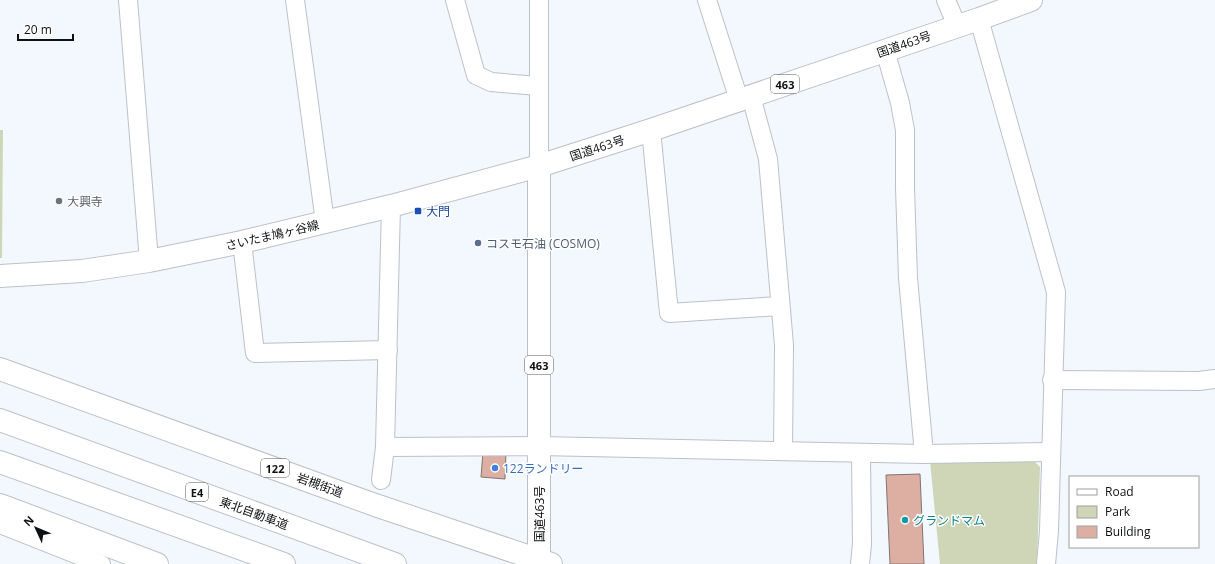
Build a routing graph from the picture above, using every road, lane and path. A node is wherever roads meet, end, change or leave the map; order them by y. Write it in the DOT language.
graph roads {
  1 [pos="128,0"];
  2 [pos="295,0"];
  3 [pos="455,0"];
  4 [pos="539,0"];
  5 [pos="708,0"];
  6 [pos="946,0"];
  7 [pos="1031,0"];
  8 [pos="978,19"];
  9 [pos="957,26"];
  10 [pos="885,50"];
  11 [pos="538,86"];
  12 [pos="745,98"];
  13 [pos="651,130"];
  14 [pos="539,166"];
  15 [pos="391,206"];
  16 [pos="325,222"];
  17 [pos="242,242"];
  18 [pos="149,261"];
  19 [pos="0,276"];
  20 [pos="780,306"];
  21 [pos="388,350"];
  22 [pos="0,369"];
  23 [pos="1215,379"];
  24 [pos="1052,380"];
  25 [pos="0,420"];
  26 [pos="539,446"];
  27 [pos="385,447"];
  28 [pos="783,451"];
  29 [pos="1051,452"];
  30 [pos="862,453"];
  31 [pos="924,454"];
  32 [pos="0,462"];
  33 [pos="380,480"];
  34 [pos="0,505"];
  35 [pos="0,524"];
  36 [pos="543,563"];
  37 [pos="101,564"];
  38 [pos="157,564"];
  39 [pos="284,564"];
  40 [pos="395,564"];
  41 [pos="860,564"];
  42 [pos="1046,564"];
  1 -- 18 [label="street"];
  2 -- 16 [label="street"];
  3 -- 11 [label="street"];
  4 -- 11 [label="street"];
  5 -- 12 [label="street"];
  6 -- 9 [label="street"];
  7 -- 8 [label="main road, 国道463号 / 463"];
  8 -- 9 [label="main road, 国道463号 / 463"];
  8 -- 24 [label="street"];
  9 -- 10 [label="main road, 国道463号 / 463"];
  10 -- 12 [label="main road, 国道463号 / 463"];
  10 -- 31 [label="street"];
  11 -- 14 [label="street"];
  12 -- 13 [label="main road, 国道463号 / 463"];
  12 -- 20 [label="street"];
  13 -- 14 [label="main road, 国道463号 / 463"];
  13 -- 20 [label="street"];
  14 -- 15 [label="main road, さいたま鳩ヶ谷線"];
  14 -- 26 [label="main road, 国道463号 / 463"];
  15 -- 16 [label="main road, さいたま鳩ヶ谷線"];
  15 -- 21 [label="street"];
  16 -- 17 [label="main road, さいたま鳩ヶ谷線"];
  17 -- 18 [label="main road, さいたま鳩ヶ谷線"];
  17 -- 21 [label="street"];
  18 -- 19 [label="main road, さいたま鳩ヶ谷線"];
  20 -- 28 [label="street"];
  21 -- 27 [label="street"];
  22 -- 36 [label="main road, 岩槻街道 / 122"];
  23 -- 24 [label="street"];
  24 -- 29 [label="street"];
  25 -- 40 [label="main road, 東北自動車道 / E4"];
  26 -- 27 [label="street"];
  26 -- 28 [label="street"];
  26 -- 36 [label="main road, 国道463号 / 463"];
  27 -- 33 [label="street"];
  28 -- 30 [label="street"];
  29 -- 31 [label="street"];
  29 -- 42 [label="street"];
  30 -- 31 [label="street"];
  30 -- 41 [label="street"];
  32 -- 39 [label="main road"];
  34 -- 38 [label="main road"];
  35 -- 37 [label="street"];
}
